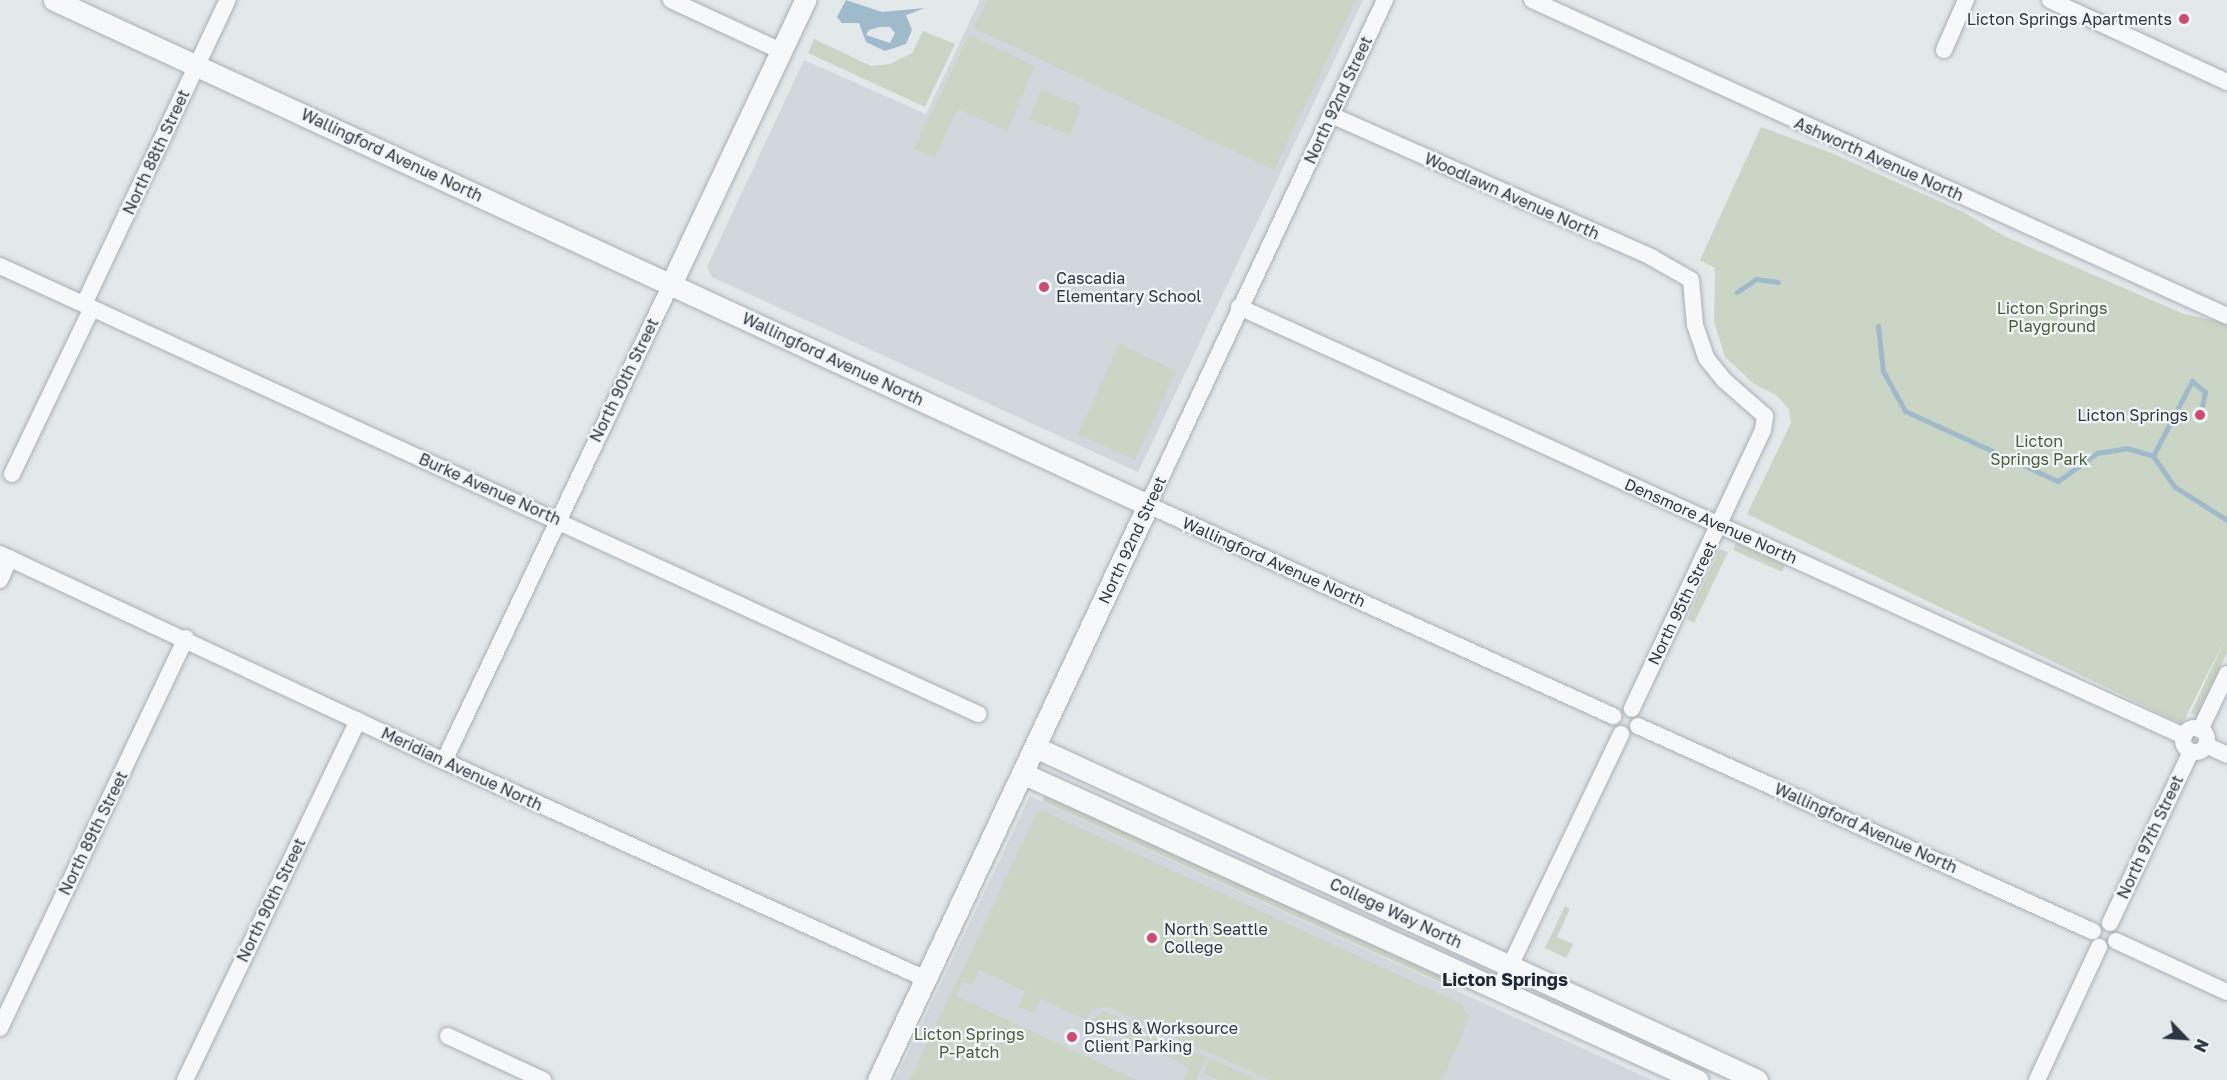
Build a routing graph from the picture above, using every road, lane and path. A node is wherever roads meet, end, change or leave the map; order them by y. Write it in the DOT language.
graph roads {
  1 [pos="54,0"];
  2 [pos="228,0"];
  3 [pos="671,0"];
  4 [pos="805,0"];
  5 [pos="1385,0"];
  6 [pos="1532,0"];
  7 [pos="1966,0"];
  8 [pos="2050,0"];
  9 [pos="1944,50"];
  10 [pos="781,51"];
  11 [pos="197,66"];
  12 [pos="2227,82"];
  13 [pos="1331,114"];
  14 [pos="0,266"];
  15 [pos="1691,280"];
  16 [pos="671,284"];
  17 [pos="88,306"];
  18 [pos="1239,307"];
  19 [pos="2227,316"];
  20 [pos="12,474"];
  21 [pos="1148,505"];
  22 [pos="557,520"];
  23 [pos="1720,525"];
  24 [pos="5,556"];
  25 [pos="0,580"];
  26 [pos="186,638"];
  27 [pos="2227,674"];
  28 [pos="1632,709"];
  29 [pos="978,714"];
  30 [pos="1613,716"];
  31 [pos="358,721"];
  32 [pos="1638,726"];
  33 [pos="1621,734"];
  34 [pos="2199,742"];
  35 [pos="1035,747"];
  36 [pos="2227,755"];
  37 [pos="444,761"];
  38 [pos="1022,773"];
  39 [pos="2110,923"];
  40 [pos="2096,939"];
  41 [pos="2116,941"];
  42 [pos="1509,966"];
  43 [pos="926,979"];
  44 [pos="1498,991"];
  45 [pos="2227,992"];
  46 [pos="0,1028"];
  47 [pos="448,1036"];
  48 [pos="184,1080"];
  49 [pos="543,1080"];
  50 [pos="878,1080"];
  51 [pos="1697,1080"];
  52 [pos="1757,1080"];
  53 [pos="2037,1080"];
  1 -- 11 [label="street, Wallingford Avenue North"];
  2 -- 11 [label="street, North 88th Street"];
  3 -- 10 [label="street"];
  4 -- 10 [label="street, North 90th Street"];
  5 -- 13 [label="street, North 92nd Street"];
  6 -- 19 [label="street, Ashworth Avenue North"];
  7 -- 9 [label="street"];
  8 -- 12 [label="street"];
  10 -- 16 [label="street, North 90th Street"];
  11 -- 16 [label="street, Wallingford Avenue North"];
  11 -- 17 [label="street, North 88th Street"];
  13 -- 15 [label="street, Woodlawn Avenue North"];
  13 -- 18 [label="street, North 92nd Street"];
  14 -- 17 [label="street, Burke Avenue North"];
  15 -- 23 [label="street, North 95th Street"];
  16 -- 21 [label="street, Wallingford Avenue North"];
  16 -- 22 [label="street, North 90th Street"];
  17 -- 20 [label="street, North 88th Street"];
  17 -- 22 [label="street, Burke Avenue North"];
  18 -- 21 [label="street, North 92nd Street"];
  18 -- 23 [label="street, Densmore Avenue North"];
  21 -- 30 [label="street, Wallingford Avenue North"];
  21 -- 35 [label="street, North 92nd Street"];
  22 -- 29 [label="street, Burke Avenue North"];
  22 -- 37 [label="street, North 90th Street"];
  23 -- 28 [label="street, North 95th Street"];
  23 -- 34 [label="street, Densmore Avenue North"];
  24 -- 25 [label="street"];
  24 -- 26 [label="street, Meridian Avenue North"];
  26 -- 31 [label="street, Meridian Avenue North"];
  26 -- 46 [label="street, North 89th Street"];
  27 -- 34 [label="street, North 97th Street"];
  28 -- 30 [label="street"];
  28 -- 32 [label="street"];
  30 -- 33 [label="street"];
  31 -- 37 [label="street, Meridian Avenue North"];
  31 -- 48 [label="street, North 90th Street"];
  32 -- 33 [label="street"];
  32 -- 40 [label="street, Wallingford Avenue North"];
  33 -- 42 [label="street"];
  34 -- 36 [label="street"];
  34 -- 39 [label="street, North 97th Street"];
  35 -- 38 [label="street, North 92nd Street"];
  35 -- 42 [label="street, College Way North"];
  37 -- 43 [label="street, Meridian Avenue North"];
  38 -- 43 [label="street, North 92nd Street"];
  38 -- 44 [label="street, College Way North"];
  39 -- 40 [label="street"];
  39 -- 41 [label="street"];
  40 -- 41 [label="street"];
  40 -- 53 [label="street"];
  41 -- 45 [label="street"];
  42 -- 44 [label="street"];
  42 -- 52 [label="street, College Way North"];
  43 -- 50 [label="street, North 92nd Street"];
  44 -- 51 [label="street, College Way North"];
  47 -- 49 [label="street"];
}
